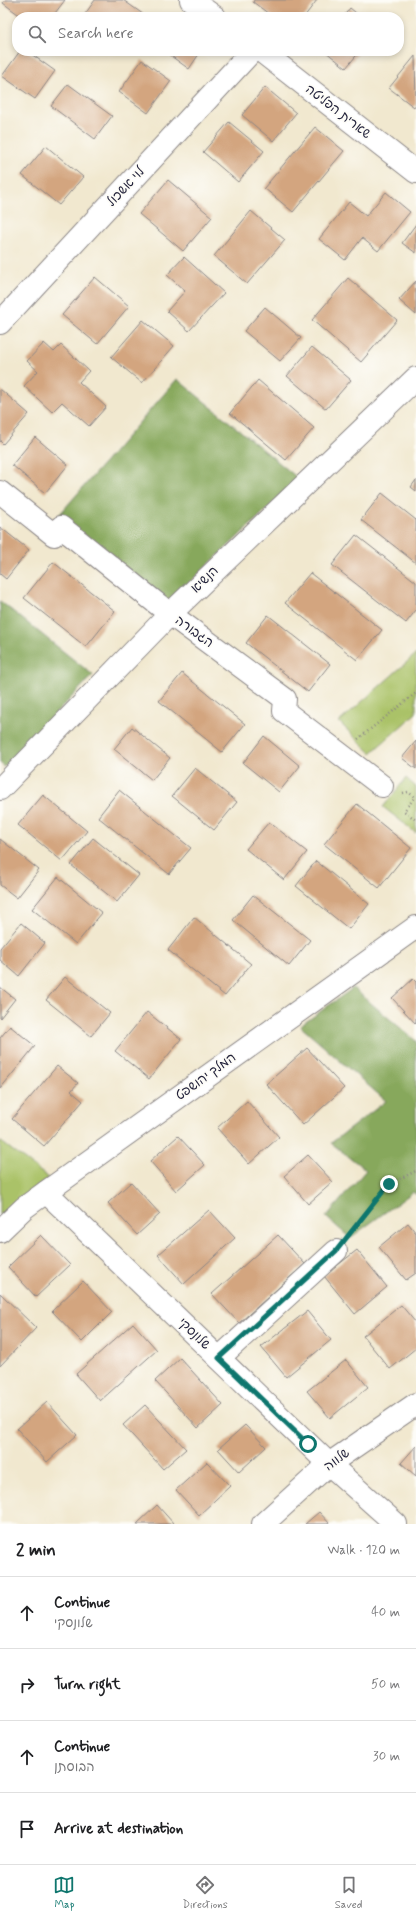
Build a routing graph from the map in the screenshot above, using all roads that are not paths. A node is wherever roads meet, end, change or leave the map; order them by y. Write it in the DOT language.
graph roads {
  1 [pos="191,0"];
  2 [pos="208,12"];
  3 [pos="247,56"];
  4 [pos="267,56"];
  5 [pos="416,172"];
  6 [pos="0,323"];
  7 [pos="416,378"];
  8 [pos="0,492"];
  9 [pos="170,614"];
  10 [pos="382,786"];
  11 [pos="0,788"];
  12 [pos="416,928"];
  13 [pos="46,1192"];
  14 [pos="0,1231"];
  15 [pos="336,1251"];
  16 [pos="219,1358"];
  17 [pos="416,1404"];
  18 [pos="329,1464"];
  19 [pos="263,1524"];
  20 [pos="396,1524"];
  1 -- 2 [label="street"];
  3 -- 6 [label="street, לוי אשכול"];
  4 -- 5 [label="street, שארית הפליטה"];
  7 -- 9 [label="street, הנשיא"];
  8 -- 9 [label="street, הגבורה"];
  9 -- 10 [label="street, הגבורה"];
  9 -- 11 [label="street, הנשיא"];
  12 -- 13 [label="street, המלך יהושפט"];
  13 -- 14 [label="street, המלך יהושפט"];
  13 -- 16 [label="street, שלונסקי"];
  15 -- 16 [label="street"];
  16 -- 18 [label="street, שלונסקי"];
  17 -- 18 [label="street, שלווה"];
  18 -- 19 [label="street, שלווה"];
  18 -- 20 [label="street, שלונסקי"];
}
